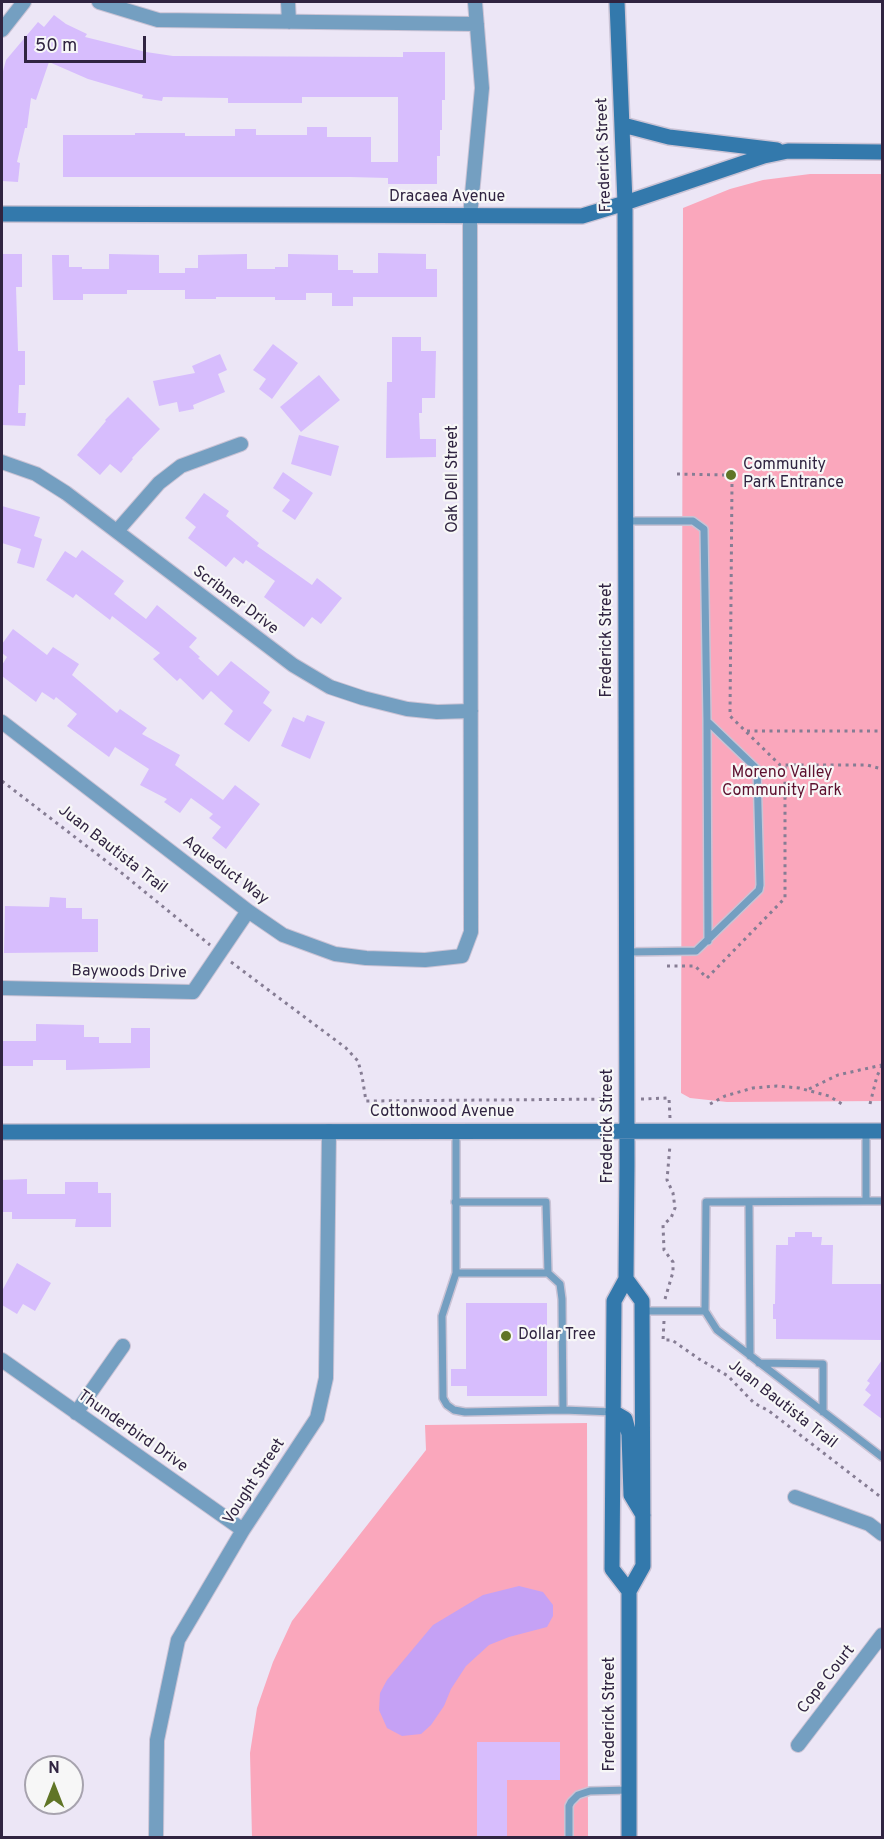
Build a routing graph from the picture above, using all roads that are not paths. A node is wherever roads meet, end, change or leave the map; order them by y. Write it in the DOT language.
graph roads {
  1 [pos="24,2"];
  2 [pos="99,2"];
  3 [pos="288,2"];
  4 [pos="476,2"];
  5 [pos="617,2"];
  6 [pos="289,22"];
  7 [pos="477,24"];
  8 [pos="2,30"];
  9 [pos="623,125"];
  10 [pos="788,152"];
  11 [pos="882,152"];
  12 [pos="625,203"];
  13 [pos="2,214"];
  14 [pos="470,216"];
  15 [pos="241,444"];
  16 [pos="2,462"];
  17 [pos="625,521"];
  18 [pos="117,531"];
  19 [pos="471,711"];
  20 [pos="707,721"];
  21 [pos="2,722"];
  22 [pos="248,911"];
  23 [pos="708,941"];
  24 [pos="626,952"];
  25 [pos="462,956"];
  26 [pos="2,988"];
  27 [pos="329,1131"];
  28 [pos="456,1131"];
  29 [pos="866,1131"];
  30 [pos="882,1131"];
  31 [pos="2,1132"];
  32 [pos="627,1132"];
  33 [pos="866,1201"];
  34 [pos="882,1201"];
  35 [pos="455,1202"];
  36 [pos="749,1202"];
  37 [pos="456,1274"];
  38 [pos="548,1274"];
  39 [pos="626,1279"];
  40 [pos="642,1311"];
  41 [pos="705,1311"];
  42 [pos="123,1346"];
  43 [pos="750,1356"];
  44 [pos="2,1360"];
  45 [pos="759,1363"];
  46 [pos="563,1410"];
  47 [pos="613,1412"];
  48 [pos="823,1412"];
  49 [pos="76,1413"];
  50 [pos="882,1457"];
  51 [pos="795,1497"];
  52 [pos="643,1515"];
  53 [pos="243,1530"];
  54 [pos="882,1534"];
  55 [pos="629,1591"];
  56 [pos="882,1635"];
  57 [pos="798,1745"];
  58 [pos="629,1790"];
  59 [pos="156,1838"];
  60 [pos="569,1838"];
  61 [pos="629,1838"];
  1 -- 8 [label="street"];
  2 -- 6 [label="street"];
  3 -- 6 [label="street"];
  4 -- 7 [label="street, Oak Dell Street"];
  5 -- 9 [label="main road, Frederick Street"];
  6 -- 7 [label="street"];
  7 -- 14 [label="street, Oak Dell Street"];
  9 -- 10 [label="main road"];
  9 -- 12 [label="main road, Frederick Street"];
  10 -- 11 [label="main road, Dracaea Avenue"];
  10 -- 12 [label="main road, Dracaea Avenue"];
  12 -- 14 [label="main road, Dracaea Avenue"];
  12 -- 17 [label="main road, Frederick Street"];
  13 -- 14 [label="main road, Dracaea Avenue"];
  14 -- 19 [label="street, Oak Dell Street"];
  15 -- 18 [label="street"];
  16 -- 18 [label="street, Scribner Drive"];
  17 -- 20 [label="lane"];
  17 -- 24 [label="main road, Frederick Street"];
  18 -- 19 [label="street, Scribner Drive"];
  19 -- 25 [label="street, Oak Dell Street"];
  20 -- 23 [label="lane"];
  20 -- 23 [label="lane"];
  21 -- 22 [label="street, Aqueduct Way"];
  22 -- 25 [label="street, Aqueduct Way"];
  22 -- 26 [label="street, Baywoods Drive"];
  23 -- 24 [label="lane"];
  24 -- 32 [label="main road, Frederick Street"];
  27 -- 28 [label="main road, Cottonwood Avenue"];
  27 -- 31 [label="main road, Cottonwood Avenue"];
  27 -- 53 [label="street, Vought Street"];
  28 -- 32 [label="main road, Cottonwood Avenue"];
  28 -- 35 [label="lane"];
  29 -- 30 [label="main road, Cottonwood Avenue"];
  29 -- 32 [label="main road, Cottonwood Avenue"];
  29 -- 33 [label="lane"];
  32 -- 39 [label="main road, Frederick Street"];
  33 -- 34 [label="lane"];
  33 -- 36 [label="lane"];
  35 -- 37 [label="lane"];
  35 -- 38 [label="lane"];
  36 -- 41 [label="lane"];
  36 -- 43 [label="lane"];
  37 -- 38 [label="lane"];
  37 -- 46 [label="lane"];
  38 -- 46 [label="lane"];
  39 -- 40 [label="main road, Frederick Street"];
  39 -- 47 [label="main road, Frederick Street"];
  40 -- 41 [label="lane"];
  40 -- 52 [label="main road, Frederick Street"];
  41 -- 43 [label="lane"];
  42 -- 49 [label="street"];
  43 -- 45 [label="lane"];
  44 -- 49 [label="street, Thunderbird Drive"];
  45 -- 48 [label="lane"];
  45 -- 48 [label="lane"];
  46 -- 47 [label="lane"];
  47 -- 52 [label="main road"];
  47 -- 55 [label="main road, Frederick Street"];
  48 -- 50 [label="lane"];
  49 -- 53 [label="street, Thunderbird Drive"];
  51 -- 54 [label="street"];
  52 -- 55 [label="main road, Frederick Street"];
  53 -- 59 [label="street, Vought Street"];
  55 -- 58 [label="main road, Frederick Street"];
  56 -- 57 [label="street, Cope Court"];
  58 -- 60 [label="lane"];
  58 -- 61 [label="main road, Frederick Street"];
}
